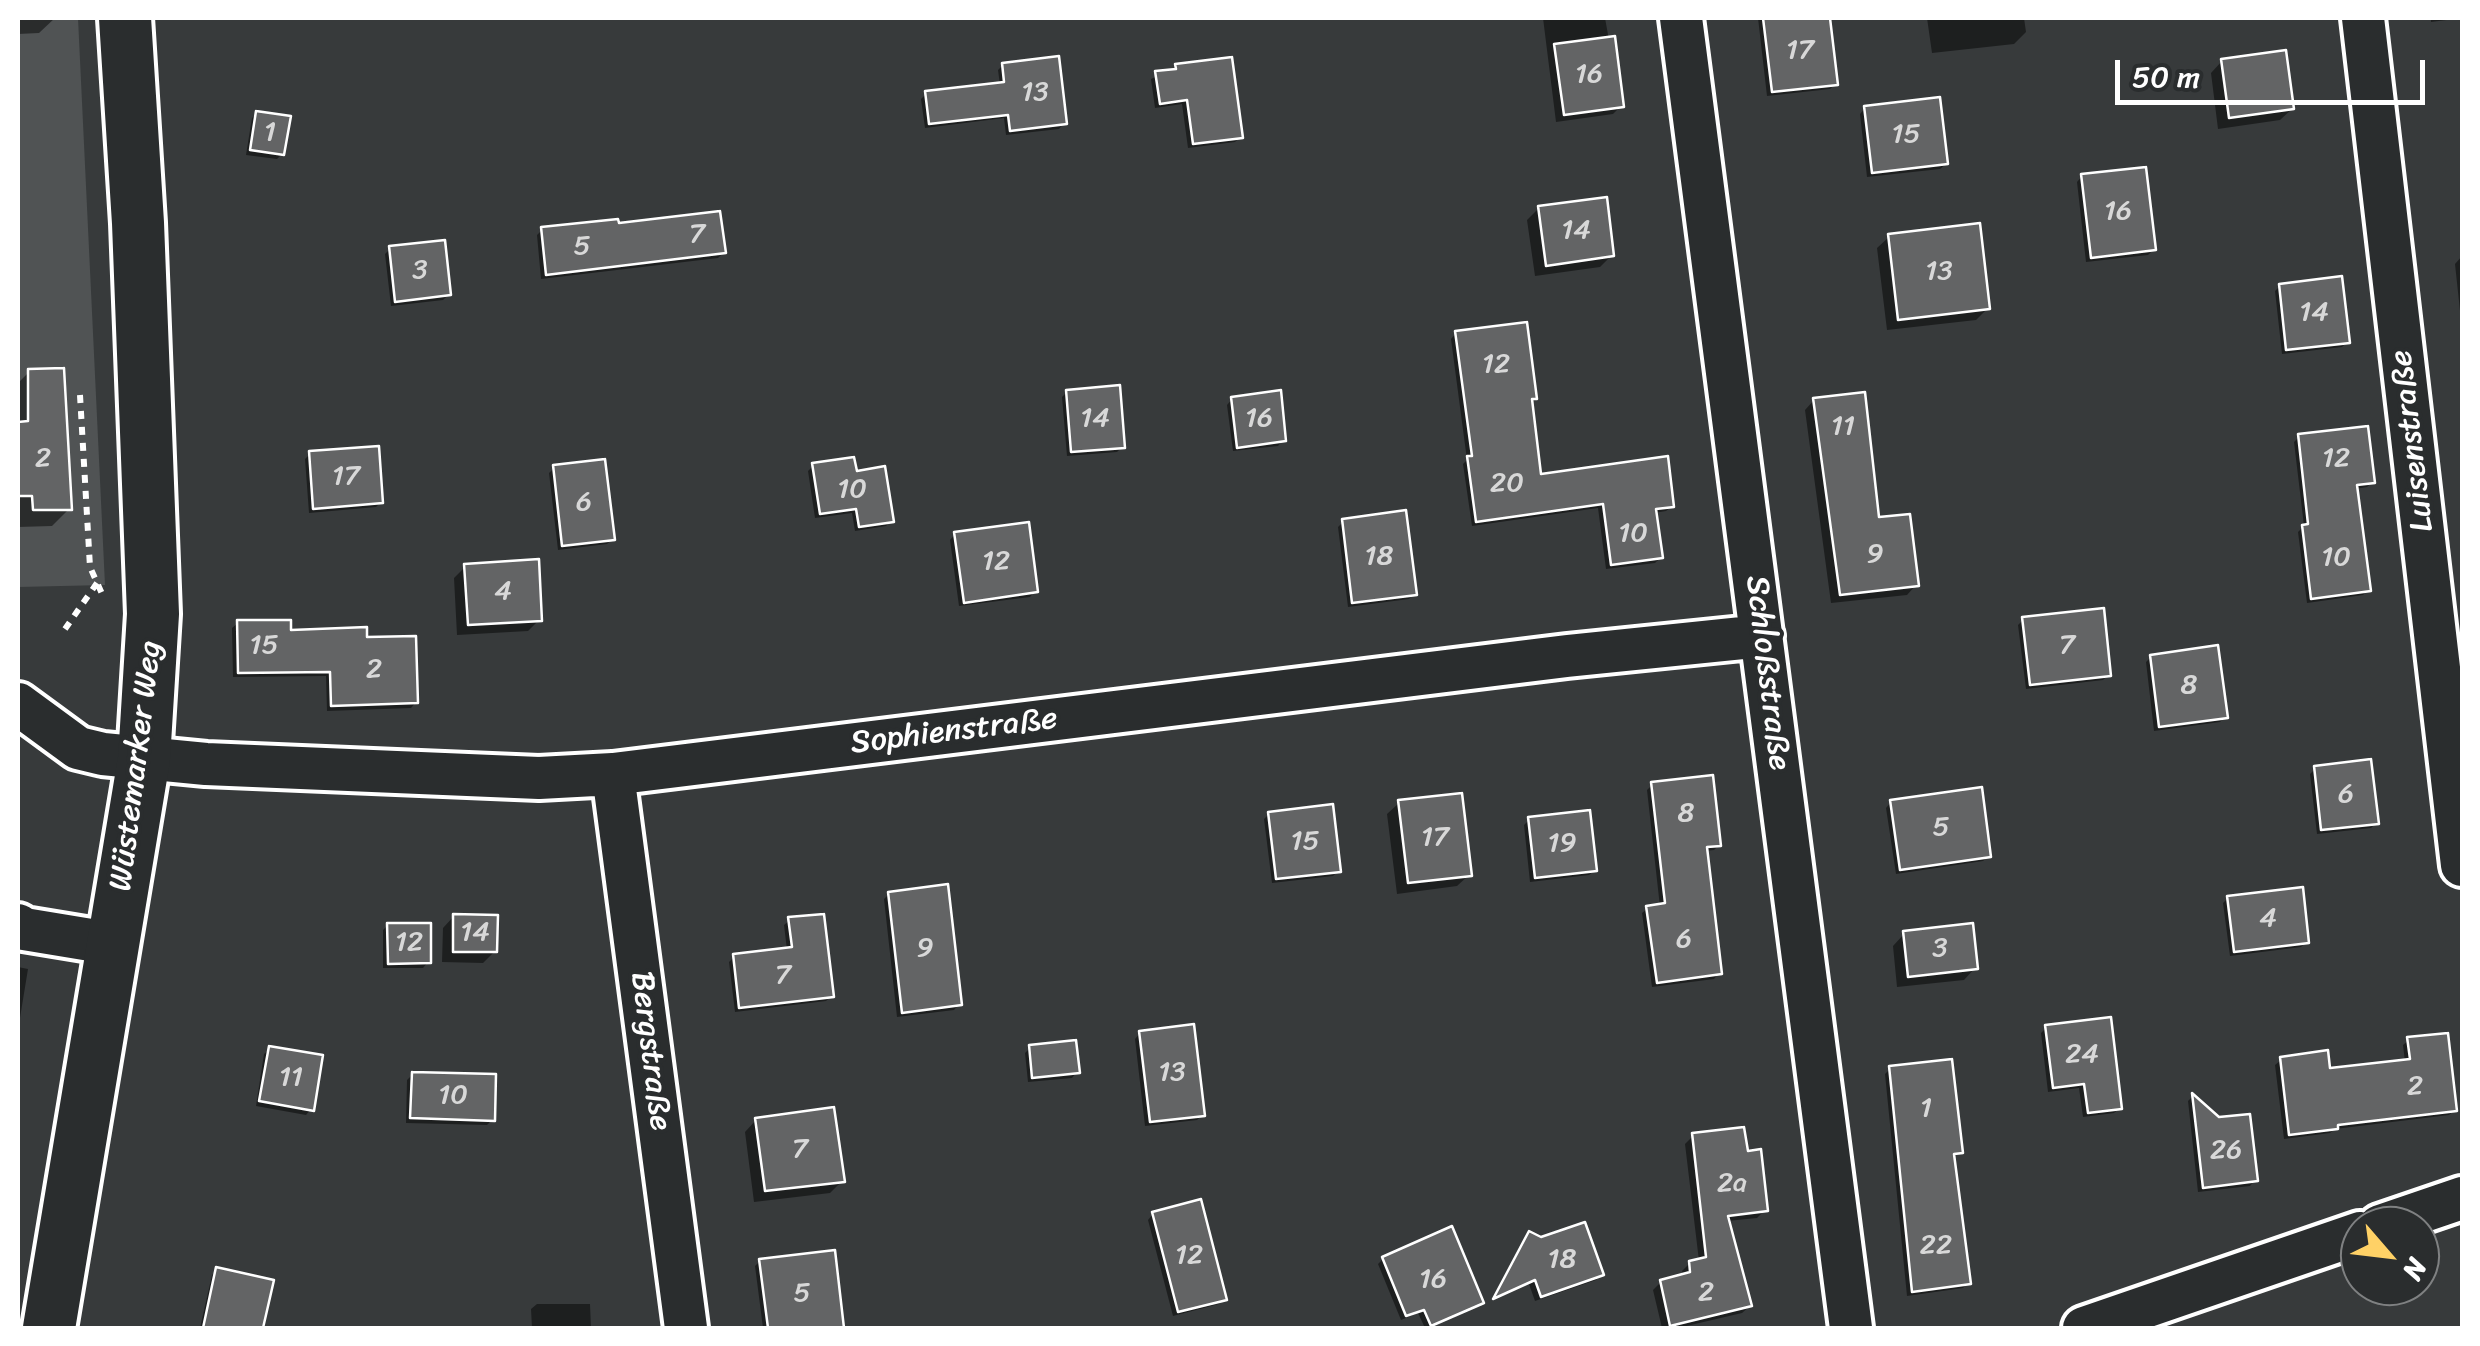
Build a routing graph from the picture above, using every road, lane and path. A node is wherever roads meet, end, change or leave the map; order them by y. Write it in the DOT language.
graph roads {
  1 [pos="125,18"];
  2 [pos="1680,18"];
  3 [pos="2364,18"];
  4 [pos="80,395"];
  5 [pos="98,582"];
  6 [pos="105,602"];
  7 [pos="65,629"];
  8 [pos="1762,636"];
  9 [pos="18,704"];
  10 [pos="144,760"];
  11 [pos="613,774"];
  12 [pos="2462,866"];
  13 [pos="18,925"];
  14 [pos="114,944"];
  15 [pos="2340,1240"];
  16 [pos="48,1328"];
  17 [pos="686,1328"];
  18 [pos="1851,1328"];
  19 [pos="2084,1328"];
  1 -- 10 [label="main road, Wüstemarker Weg"];
  2 -- 8 [label="street, Schloßstraße"];
  3 -- 12 [label="street, Luisenstraße"];
  4 -- 5 [label="path"];
  5 -- 6 [label="path"];
  5 -- 7 [label="path"];
  8 -- 11 [label="street, Sophienstraße"];
  8 -- 18 [label="street, Schloßstraße"];
  9 -- 10 [label="street, Sophienstraße"];
  10 -- 11 [label="street, Sophienstraße"];
  10 -- 14 [label="main road, Wüstemarker Weg"];
  11 -- 17 [label="street, Bergstraße"];
  13 -- 14 [label="street"];
  14 -- 16 [label="main road, Wüstemarker Weg"];
  15 -- 19 [label="street"];
}
